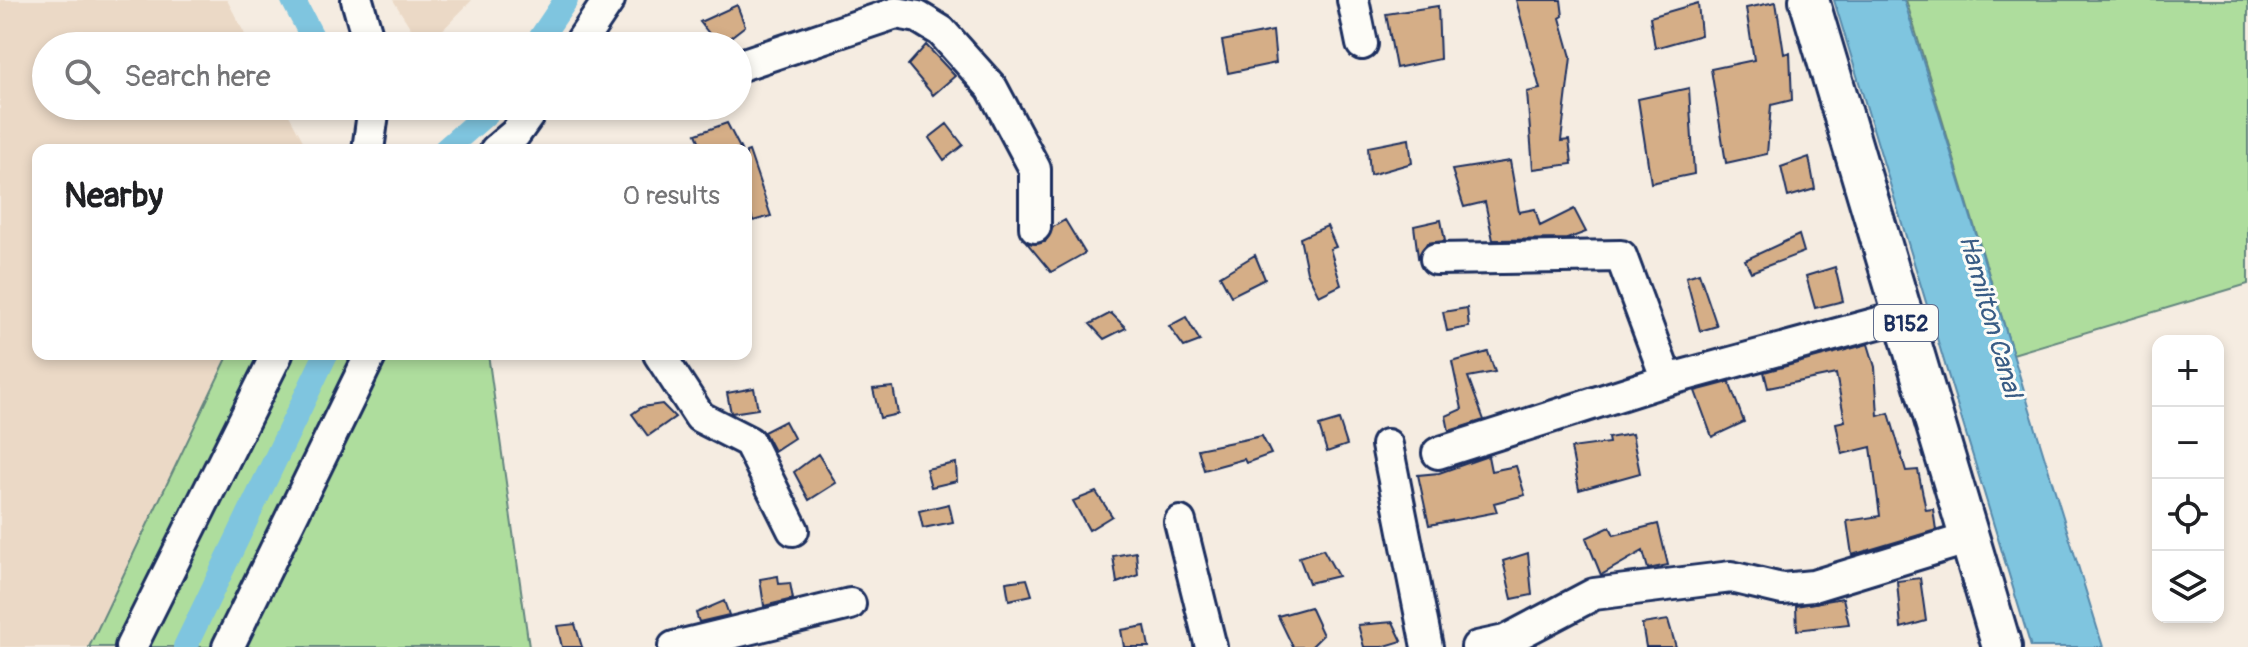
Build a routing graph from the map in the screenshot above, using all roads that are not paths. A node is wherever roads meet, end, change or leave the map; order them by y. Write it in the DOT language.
graph roads {
  1 [pos="357,0"];
  2 [pos="609,0"];
  3 [pos="1353,0"];
  4 [pos="1809,0"];
  5 [pos="366,32"];
  6 [pos="587,32"];
  7 [pos="1362,44"];
  8 [pos="752,61"];
  9 [pos="372,120"];
  10 [pos="527,120"];
  11 [pos="369,144"];
  12 [pos="513,144"];
  13 [pos="1035,227"];
  14 [pos="1436,259"];
  15 [pos="1904,316"];
  16 [pos="274,360"];
  17 [pos="368,360"];
  18 [pos="663,360"];
  19 [pos="1667,380"];
  20 [pos="1387,445"];
  21 [pos="1438,453"];
  22 [pos="1180,522"];
  23 [pos="793,530"];
  24 [pos="1970,538"];
  25 [pos="850,604"];
  26 [pos="760,636"];
  27 [pos="131,647"];
  28 [pos="228,647"];
  29 [pos="674,647"];
  30 [pos="1211,647"];
  31 [pos="1427,647"];
  32 [pos="1477,647"];
  33 [pos="2002,647"];
  1 -- 5 [label="street"];
  2 -- 6 [label="street"];
  3 -- 7 [label="street"];
  4 -- 15 [label="main road, B152"];
  8 -- 13 [label="street"];
  9 -- 11 [label="street"];
  10 -- 12 [label="street"];
  14 -- 19 [label="street"];
  15 -- 19 [label="street"];
  15 -- 24 [label="main road, B152"];
  16 -- 27 [label="street"];
  17 -- 28 [label="street"];
  18 -- 23 [label="street"];
  19 -- 21 [label="street"];
  20 -- 31 [label="street"];
  22 -- 30 [label="street"];
  24 -- 32 [label="street"];
  24 -- 33 [label="main road, B152"];
  25 -- 26 [label="street"];
  26 -- 29 [label="street"];
}
